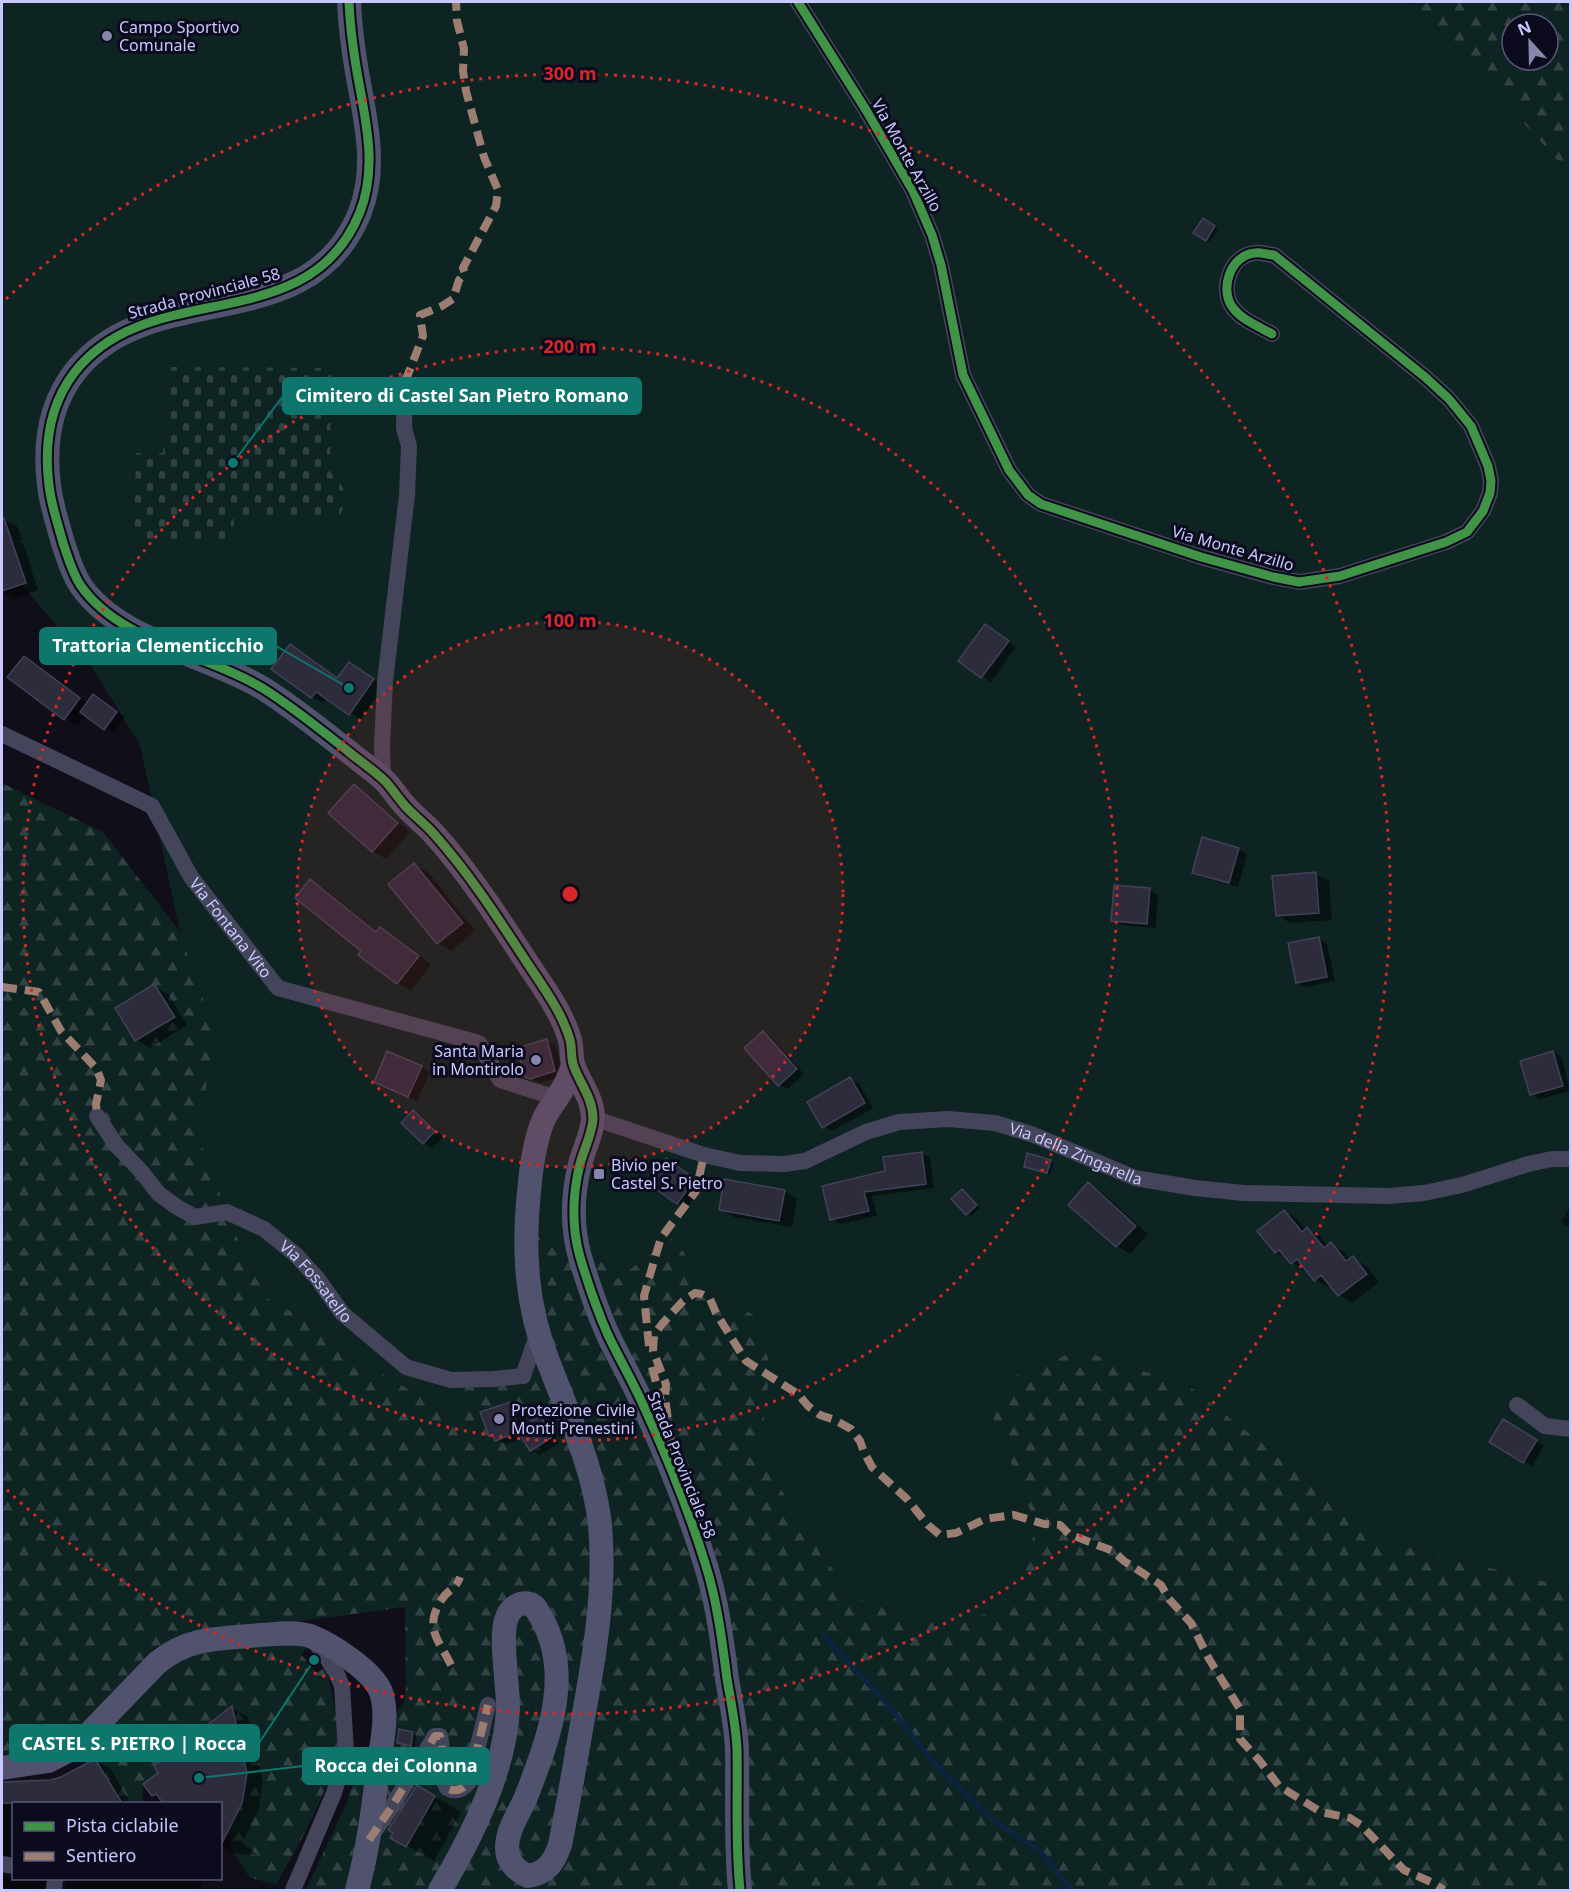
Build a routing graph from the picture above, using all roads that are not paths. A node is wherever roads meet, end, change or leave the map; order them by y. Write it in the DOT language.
graph roads {
  1 [pos="349,2"];
  2 [pos="798,2"];
  3 [pos="1272,334"];
  4 [pos="405,382"];
  5 [pos="2,734"];
  6 [pos="383,779"];
  7 [pos="573,1065"];
  8 [pos="556,1098"];
  9 [pos="97,1116"];
  10 [pos="593,1118"];
  11 [pos="1570,1159"];
  12 [pos="538,1333"];
  13 [pos="1517,1405"];
  14 [pos="1570,1429"];
  15 [pos="310,1636"];
  16 [pos="488,1705"];
  17 [pos="2,1768"];
  18 [pos="369,1840"];
  19 [pos="293,1890"];
  20 [pos="357,1890"];
  21 [pos="440,1890"];
  22 [pos="740,1890"];
  1 -- 6 [label="street, Strada Provinciale 58"];
  2 -- 3 [label="street, Via Monte Arzillo"];
  4 -- 6 [label="street"];
  5 -- 8 [label="street, Via Fontana Vito"];
  6 -- 7 [label="street, Strada Provinciale 58"];
  7 -- 8 [label="street"];
  7 -- 10 [label="street"];
  8 -- 12 [label="street"];
  9 -- 12 [label="street, Via Fossatello"];
  10 -- 11 [label="street, Via della Zingarella"];
  10 -- 22 [label="street, Strada Provinciale 58"];
  12 -- 21 [label="street"];
  13 -- 14 [label="street"];
  15 -- 17 [label="street"];
  15 -- 18 [label="street"];
  15 -- 19 [label="street"];
  16 -- 18 [label="street"];
  18 -- 20 [label="street"];
}
